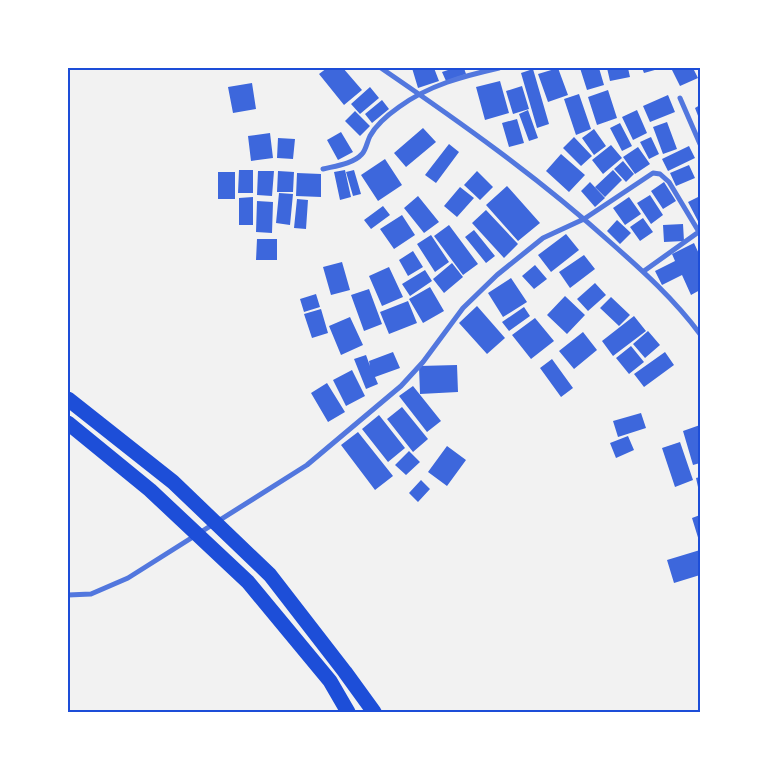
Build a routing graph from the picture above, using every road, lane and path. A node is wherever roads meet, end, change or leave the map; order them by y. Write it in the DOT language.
graph roads {
  1 [pos="381,68"];
  2 [pos="499,68"];
  3 [pos="419,94"];
  4 [pos="680,98"];
  5 [pos="700,144"];
  6 [pos="323,169"];
  7 [pos="584,218"];
  8 [pos="699,232"];
  9 [pos="644,270"];
  10 [pos="700,334"];
  11 [pos="68,399"];
  12 [pos="68,423"];
  13 [pos="68,594"];
  14 [pos="348,712"];
  15 [pos="374,712"];
  1 -- 3 [label="street"];
  2 -- 3 [label="street"];
  3 -- 6 [label="street"];
  3 -- 7 [label="street"];
  4 -- 5 [label="street"];
  7 -- 8 [label="street"];
  7 -- 9 [label="street"];
  7 -- 13 [label="street"];
  8 -- 9 [label="street"];
  9 -- 10 [label="street"];
  11 -- 15 [label="highway"];
  12 -- 14 [label="highway"];
}
